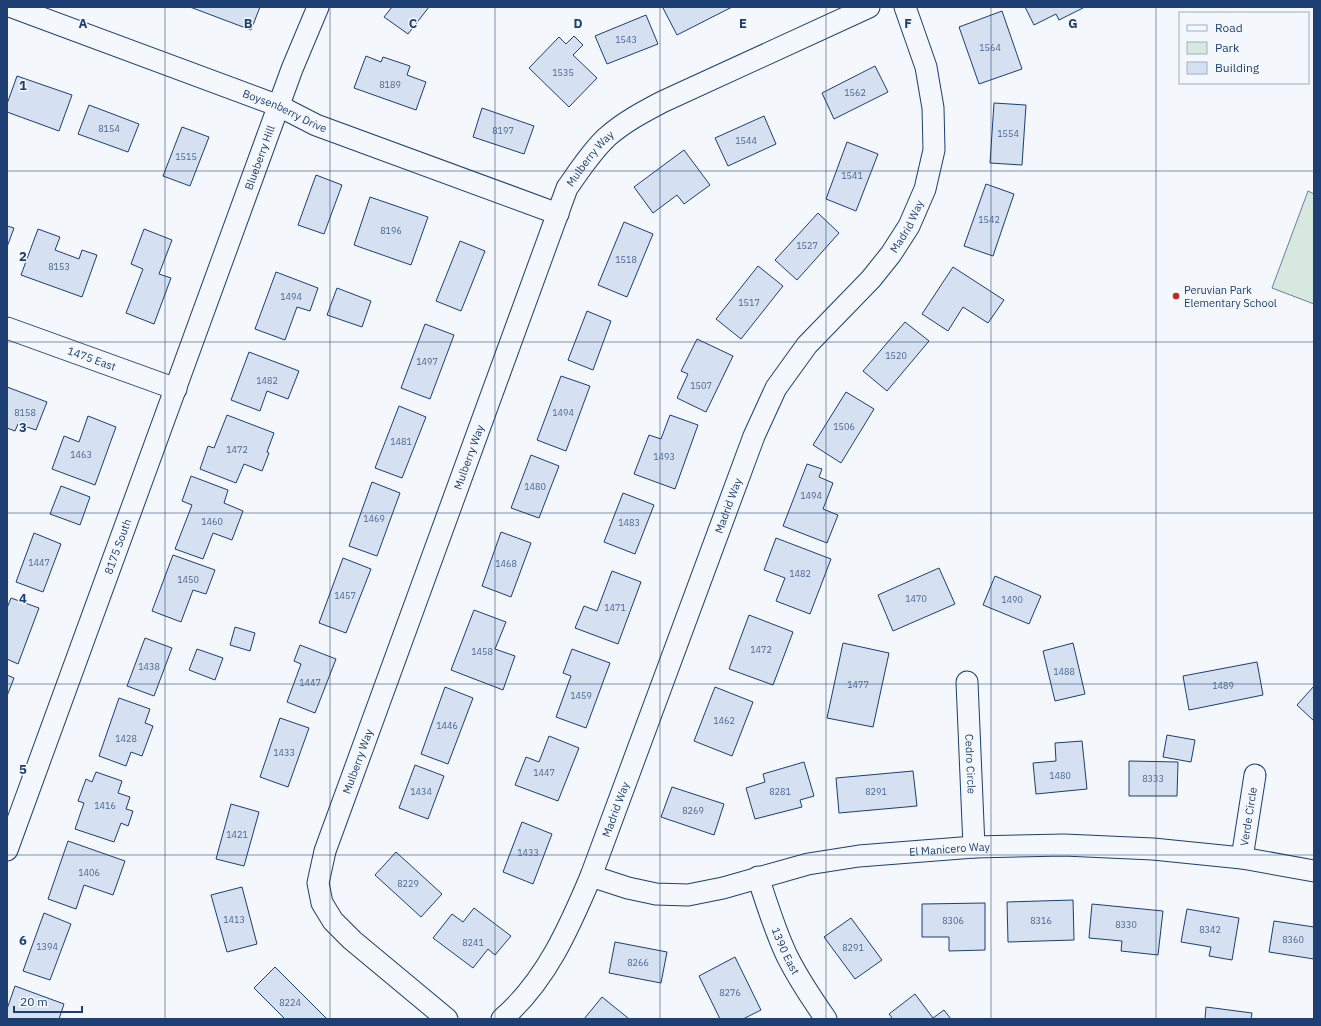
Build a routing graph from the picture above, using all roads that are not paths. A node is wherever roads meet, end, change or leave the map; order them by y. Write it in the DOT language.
graph roads {
  1 [pos="318,7"];
  2 [pos="868,7"];
  3 [pos="905,7"];
  4 [pos="19,8"];
  5 [pos="279,106"];
  6 [pos="558,214"];
  7 [pos="230,242"];
  8 [pos="7,328"];
  9 [pos="176,389"];
  10 [pos="967,682"];
  11 [pos="1255,775"];
  12 [pos="974,847"];
  13 [pos="7,850"];
  14 [pos="1242,858"];
  15 [pos="1314,871"];
  16 [pos="591,876"];
  17 [pos="758,877"];
  18 [pos="447,1019"];
  19 [pos="502,1019"];
  20 [pos="826,1019"];
  1 -- 5 [label="street, Blueberry Hill"];
  2 -- 6 [label="street, Mulberry Way"];
  3 -- 16 [label="street, Madrid Way"];
  4 -- 5 [label="street, Boysenberry Drive"];
  5 -- 6 [label="street, Boysenberry Drive"];
  5 -- 7 [label="street, Blueberry Hill"];
  6 -- 18 [label="street, Mulberry Way"];
  7 -- 9 [label="street, 8175 South"];
  8 -- 9 [label="street, 1475 East"];
  9 -- 13 [label="street, 8175 South"];
  10 -- 12 [label="street, Cedro Circle"];
  11 -- 14 [label="street, Verde Circle"];
  12 -- 14 [label="street, El Manicero Way"];
  12 -- 17 [label="street, El Manicero Way"];
  14 -- 15 [label="street, El Manicero Way"];
  16 -- 17 [label="street, El Manicero Way"];
  16 -- 19 [label="street, Madrid Way"];
  17 -- 20 [label="street, 1390 East"];
}
